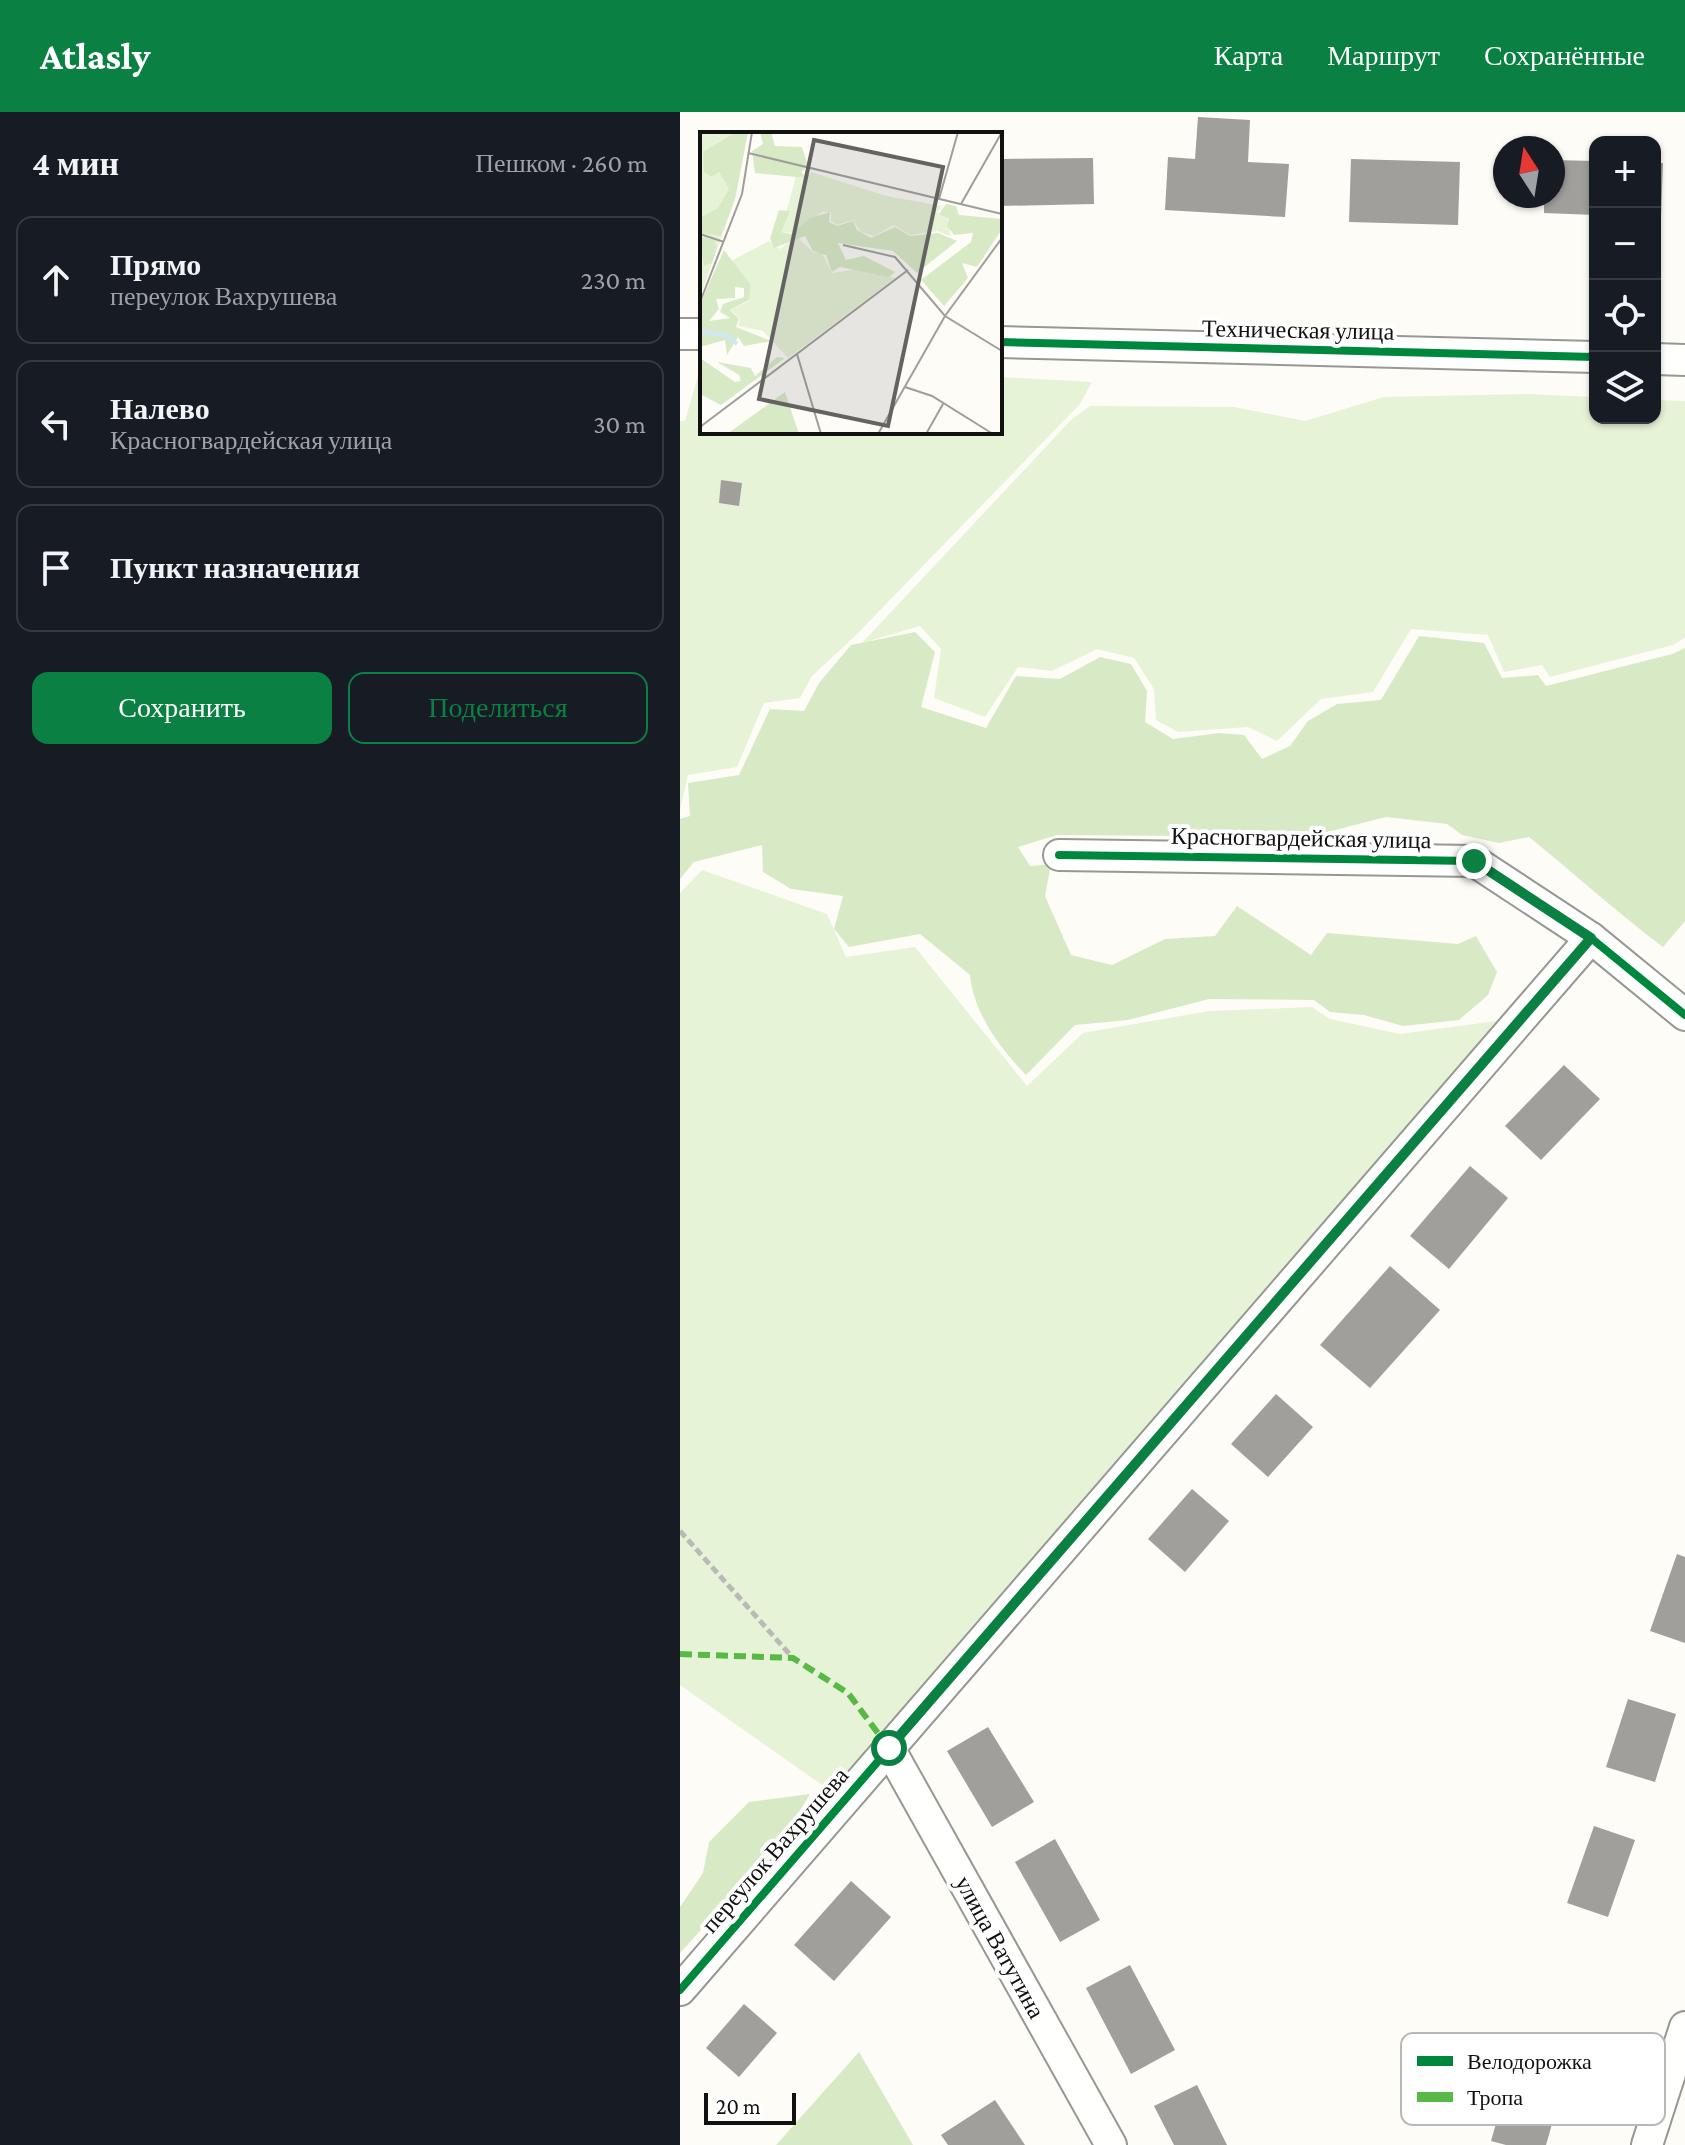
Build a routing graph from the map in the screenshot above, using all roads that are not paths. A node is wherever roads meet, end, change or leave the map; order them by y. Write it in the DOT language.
graph roads {
  1 [pos="1002,342"];
  2 [pos="1589,357"];
  3 [pos="1661,359"];
  4 [pos="1685,360"];
  5 [pos="1059,855"];
  6 [pos="1591,938"];
  7 [pos="1685,1015"];
  8 [pos="889,1748"];
  9 [pos="680,1990"];
  10 [pos="1685,2027"];
  11 [pos="1665,2089"];
  12 [pos="1653,2125"];
  13 [pos="1111,2145"];
  14 [pos="1647,2145"];
  1 -- 2 [label="street, Техническая улица"];
  3 -- 4 [label="street"];
  5 -- 6 [label="street, Красногвардейская улица"];
  6 -- 7 [label="street, Красногвардейская улица"];
  6 -- 8 [label="street, переулок Вахрушева"];
  8 -- 9 [label="street, переулок Вахрушева"];
  8 -- 13 [label="street, улица Ватутина"];
  10 -- 11 [label="street"];
  12 -- 14 [label="street"];
}
